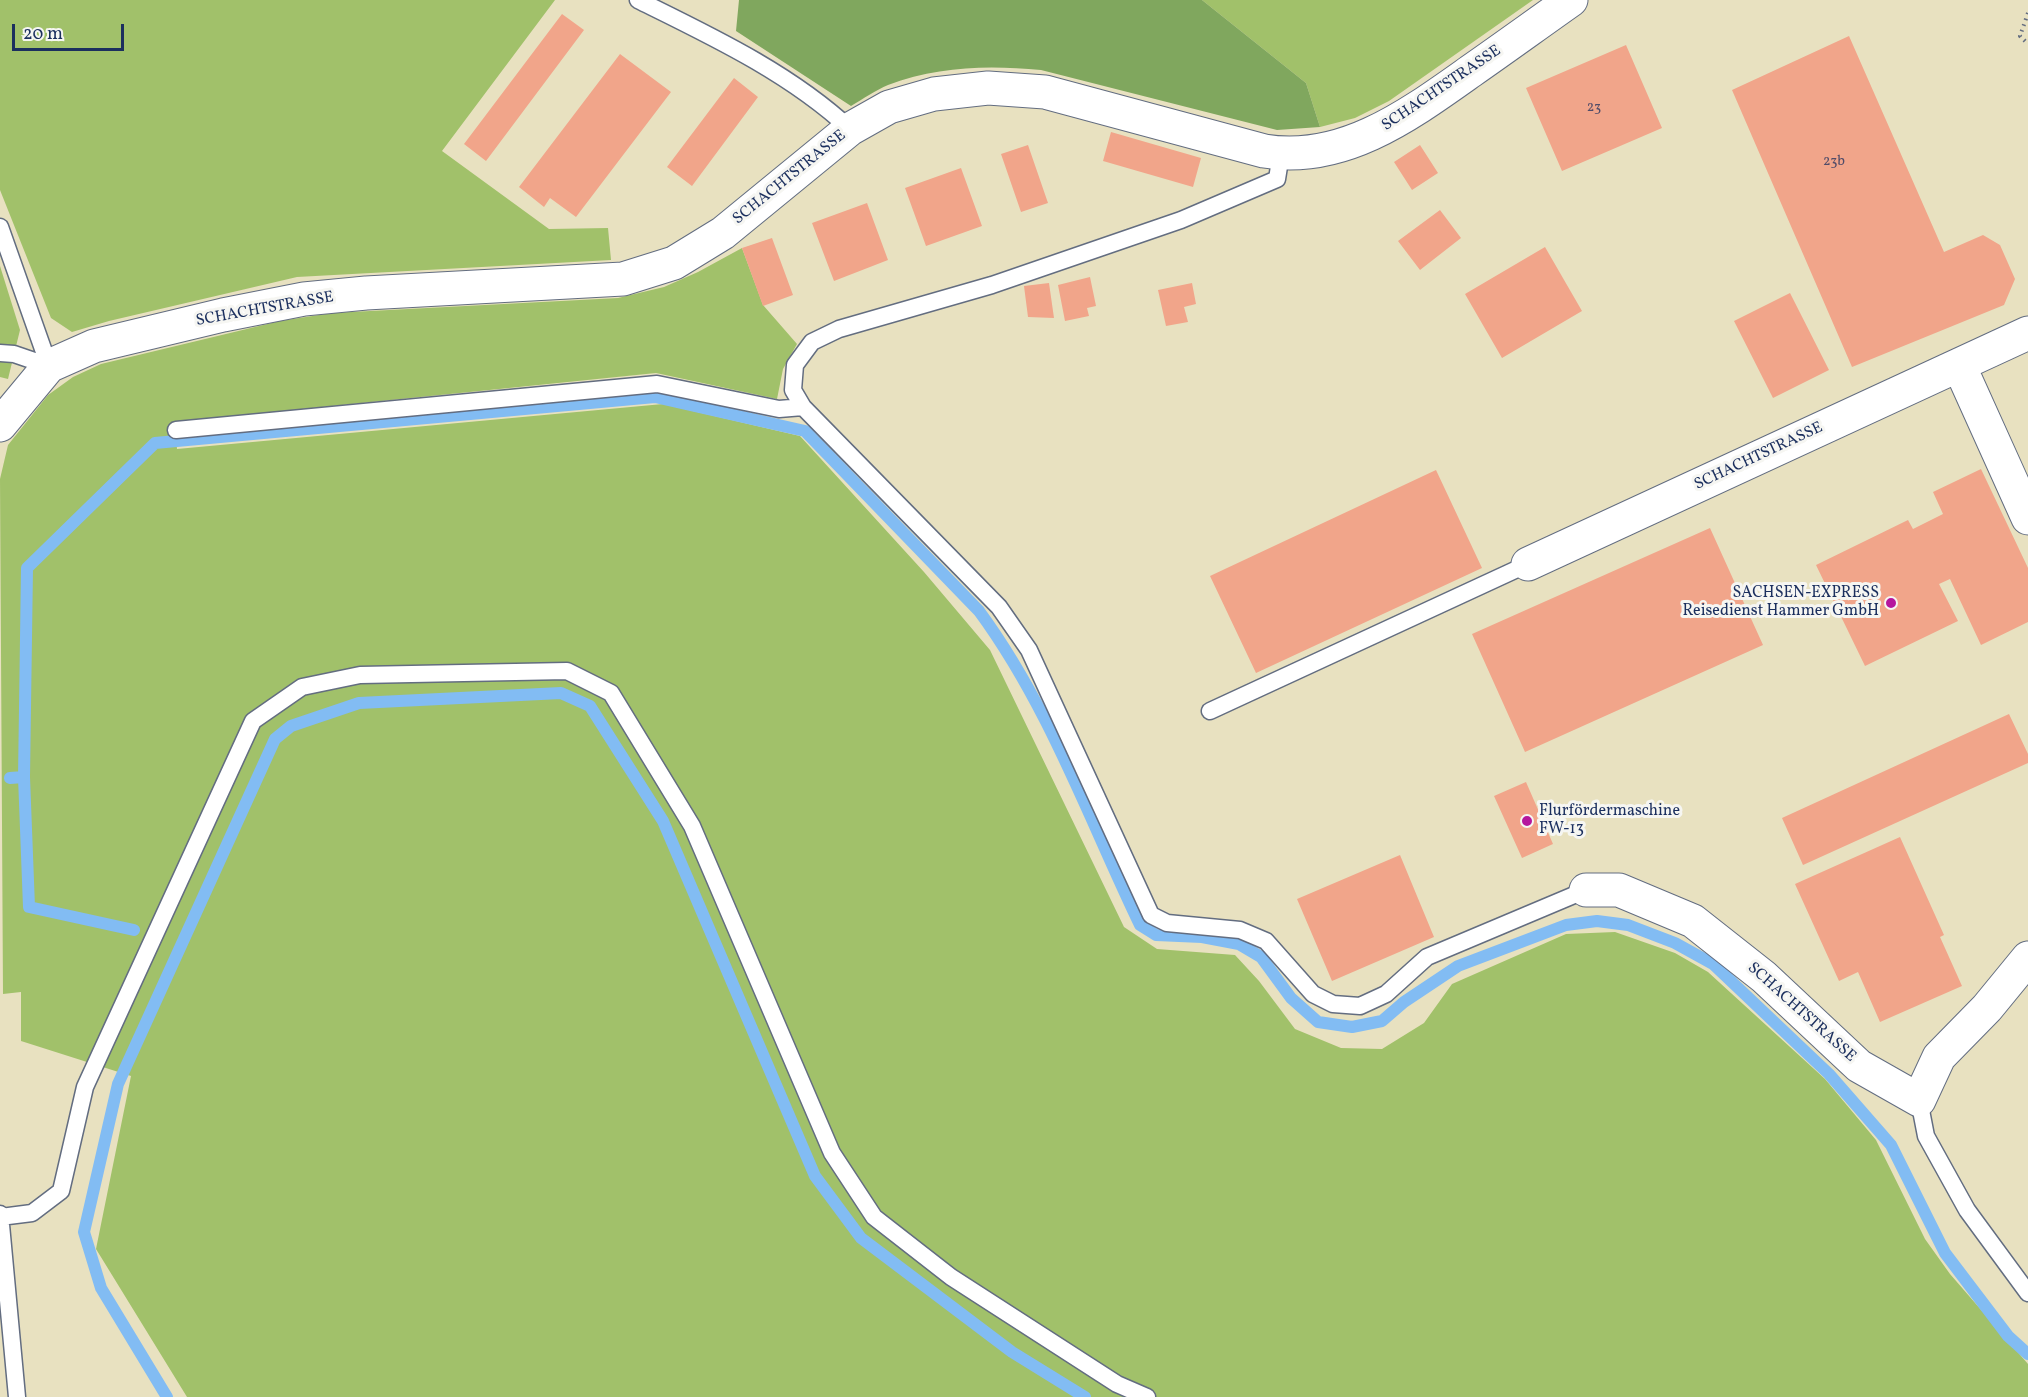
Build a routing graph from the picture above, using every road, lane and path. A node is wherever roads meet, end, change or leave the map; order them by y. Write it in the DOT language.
graph roads {
  1 [pos="638,0"];
  2 [pos="1571,0"];
  3 [pos="2028,13"];
  4 [pos="2028,44"];
  5 [pos="850,129"];
  6 [pos="1281,154"];
  7 [pos="0,227"];
  8 [pos="2028,333"];
  9 [pos="0,353"];
  10 [pos="1959,365"];
  11 [pos="49,366"];
  12 [pos="803,407"];
  13 [pos="0,425"];
  14 [pos="176,430"];
  15 [pos="2028,518"];
  16 [pos="1528,564"];
  17 [pos="1210,711"];
  18 [pos="1586,890"];
  19 [pos="2028,958"];
  20 [pos="1919,1100"];
  21 [pos="0,1216"];
  22 [pos="2028,1293"];
  23 [pos="17,1397"];
  24 [pos="1147,1397"];
  1 -- 5 [label="lane"];
  2 -- 6 [label="street, SCHACHTSTRASSE"];
  3 -- 4 [label="path"];
  5 -- 6 [label="street, SCHACHTSTRASSE"];
  5 -- 11 [label="street, SCHACHTSTRASSE"];
  6 -- 12 [label="lane"];
  7 -- 11 [label="lane"];
  8 -- 10 [label="street, SCHACHTSTRASSE"];
  9 -- 11 [label="lane"];
  10 -- 15 [label="street"];
  10 -- 16 [label="street, SCHACHTSTRASSE"];
  11 -- 13 [label="street, SCHACHTSTRASSE"];
  12 -- 14 [label="lane"];
  12 -- 18 [label="lane"];
  16 -- 17 [label="lane"];
  18 -- 20 [label="street, SCHACHTSTRASSE"];
  19 -- 20 [label="street"];
  20 -- 22 [label="lane"];
  21 -- 23 [label="lane"];
  21 -- 24 [label="lane"];
}
